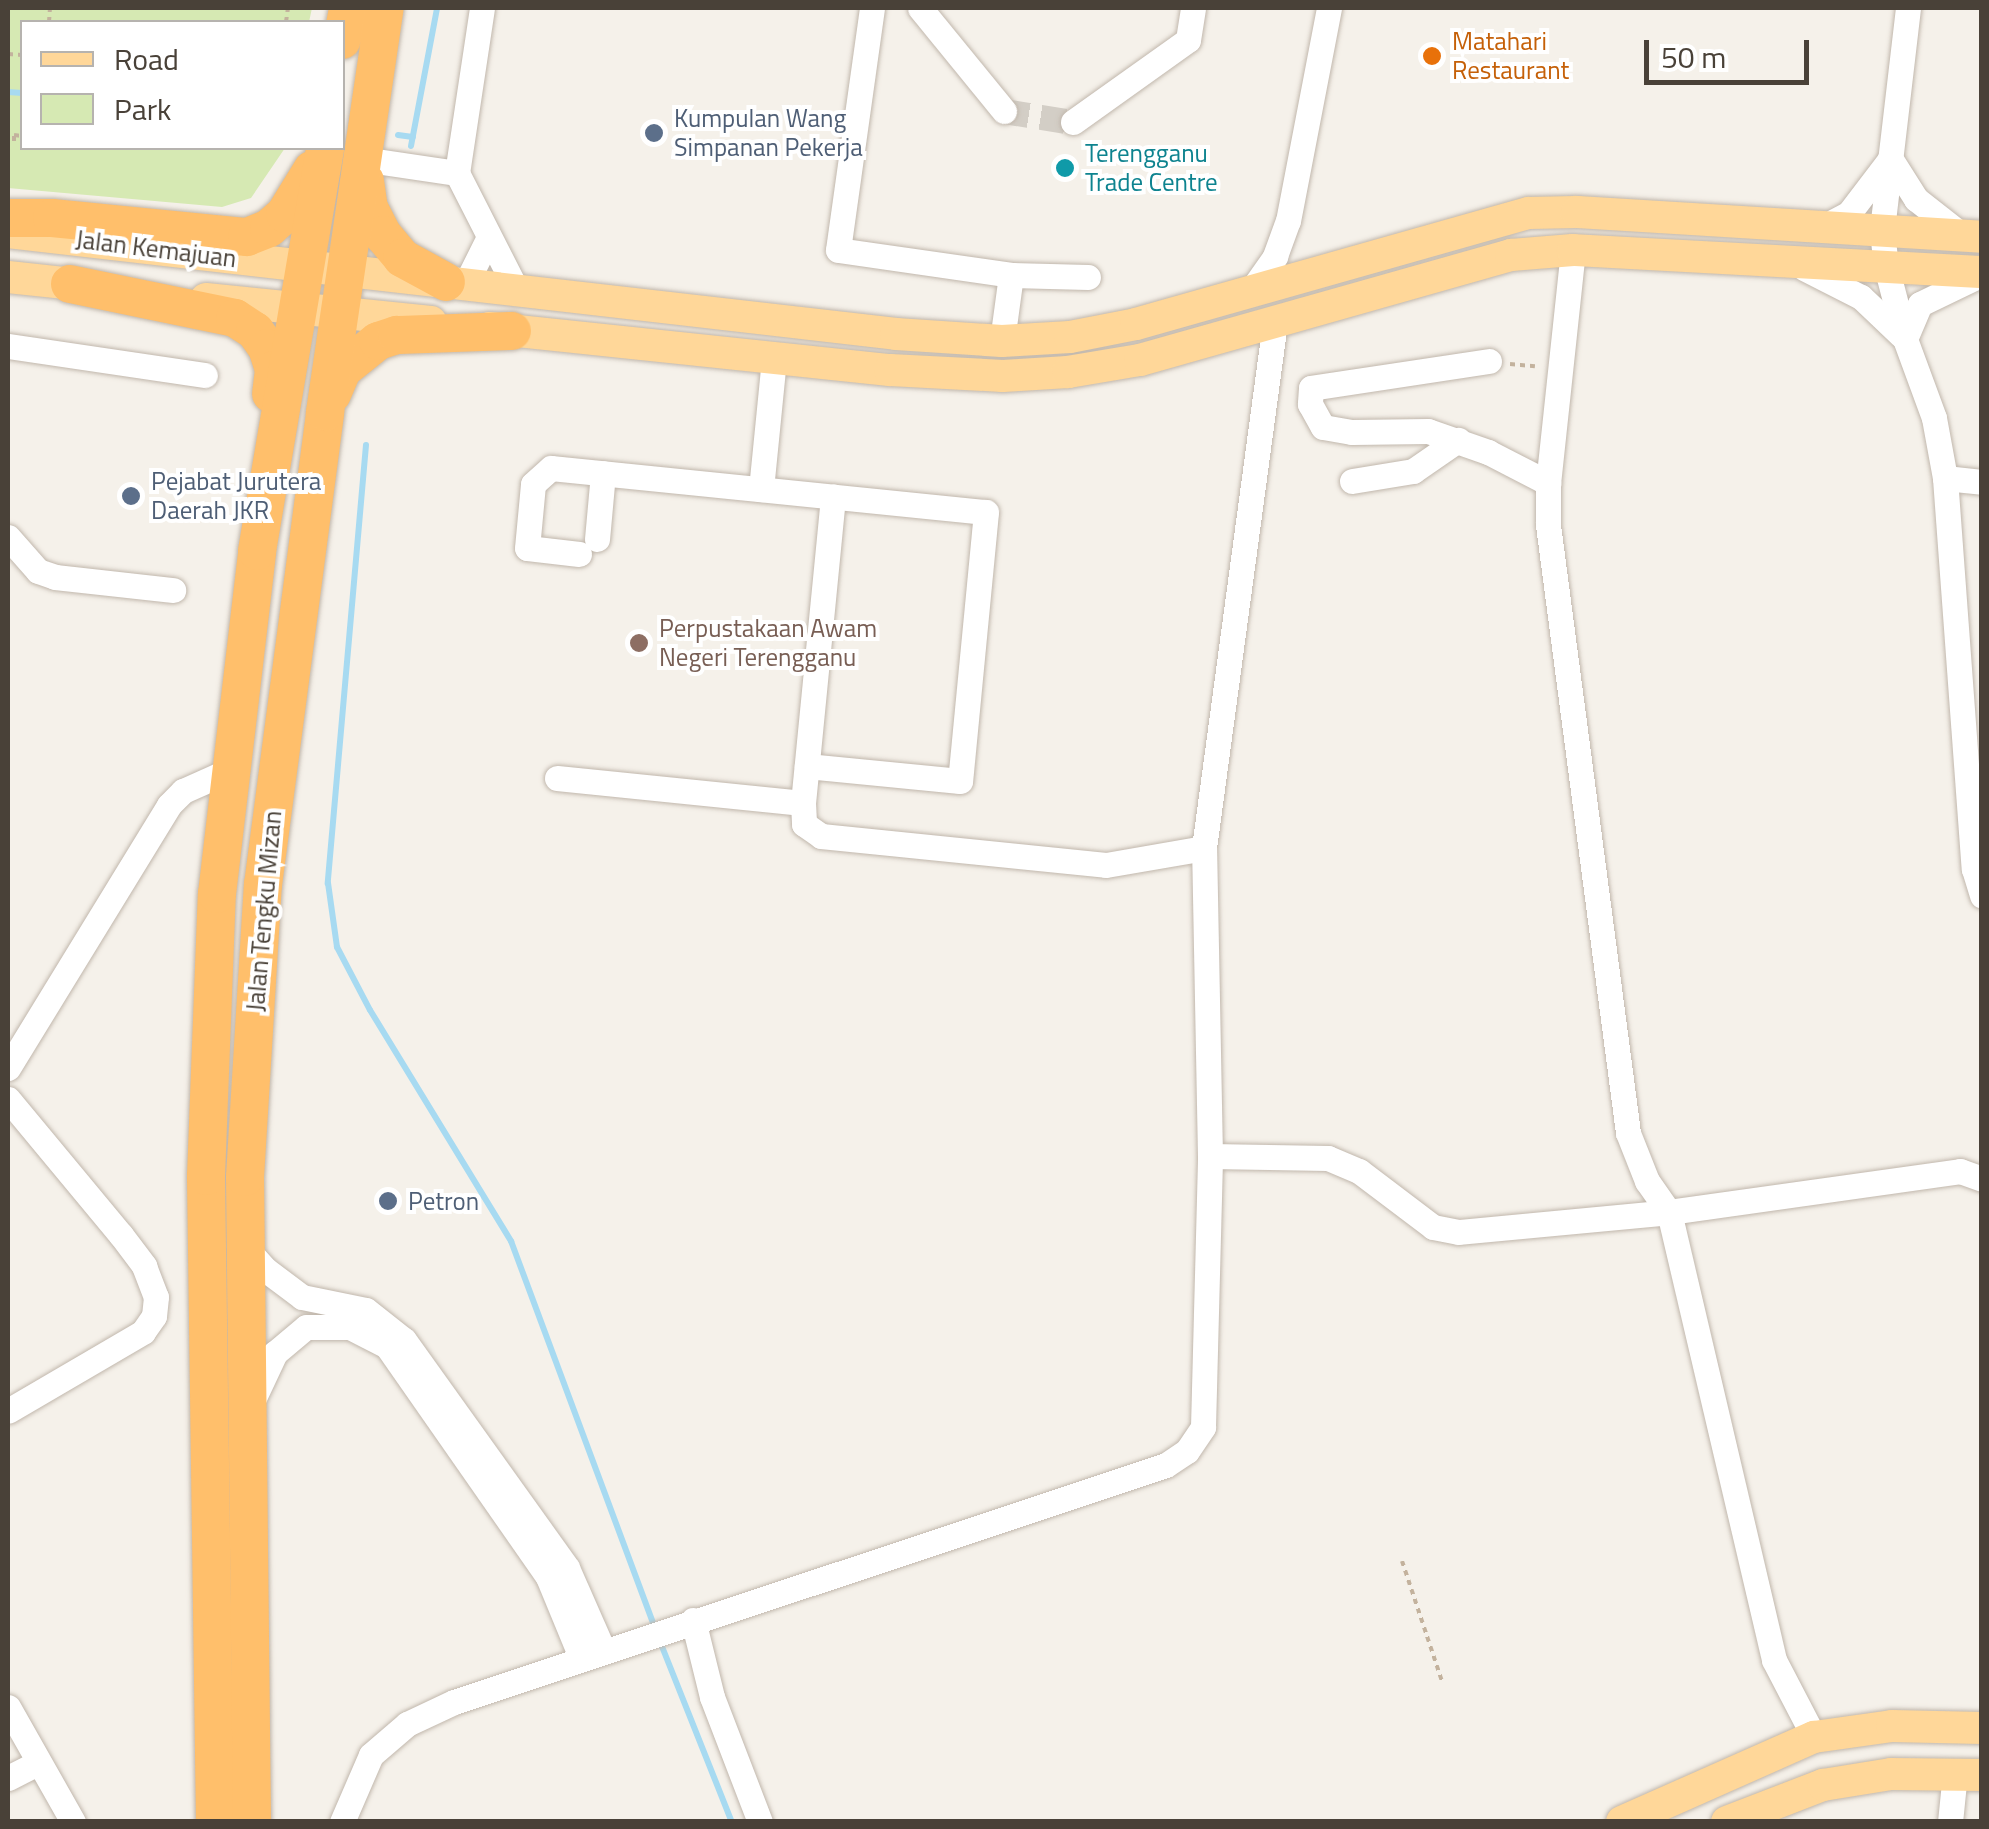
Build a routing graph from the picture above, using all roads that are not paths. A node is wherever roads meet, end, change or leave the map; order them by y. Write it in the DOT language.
graph roads {
  1 [pos="385,8"];
  2 [pos="482,8"];
  3 [pos="872,8"];
  4 [pos="920,8"];
  5 [pos="1192,8"];
  6 [pos="1329,8"];
  7 [pos="1908,8"];
  8 [pos="1004,111"];
  9 [pos="1073,122"];
  10 [pos="322,150"];
  11 [pos="323,150"];
  12 [pos="1890,158"];
  13 [pos="362,159"];
  14 [pos="456,173"];
  15 [pos="8,218"];
  16 [pos="1823,227"];
  17 [pos="1882,230"];
  18 [pos="8,232"];
  19 [pos="1972,236"];
  20 [pos="490,237"];
  21 [pos="1573,250"];
  22 [pos="1786,261"];
  23 [pos="1886,266"];
  24 [pos="304,267"];
  25 [pos="346,272"];
  26 [pos="1982,273"];
  27 [pos="1012,275"];
  28 [pos="8,277"];
  29 [pos="1088,277"];
  30 [pos="456,282"];
  31 [pos="70,284"];
  32 [pos="1253,288"];
  33 [pos="516,290"];
  34 [pos="298,309"];
  35 [pos="339,313"];
  36 [pos="1275,322"];
  37 [pos="512,331"];
  38 [pos="1904,339"];
  39 [pos="1002,341"];
  40 [pos="8,346"];
  41 [pos="774,358"];
  42 [pos="1489,361"];
  43 [pos="205,376"];
  44 [pos="1311,388"];
  45 [pos="1265,394"];
  46 [pos="325,412"];
  47 [pos="1458,440"];
  48 [pos="603,473"];
  49 [pos="1945,478"];
  50 [pos="1352,480"];
  51 [pos="1982,482"];
  52 [pos="1548,483"];
  53 [pos="761,489"];
  54 [pos="833,496"];
  55 [pos="8,538"];
  56 [pos="257,551"];
  57 [pos="173,590"];
  58 [pos="1972,711"];
  59 [pos="807,766"];
  60 [pos="228,771"];
  61 [pos="557,778"];
  62 [pos="803,803"];
  63 [pos="1204,848"];
  64 [pos="1978,866"];
  65 [pos="1982,896"];
  66 [pos="8,1068"];
  67 [pos="8,1099"];
  68 [pos="1210,1156"];
  69 [pos="1982,1179"];
  70 [pos="1669,1212"];
  71 [pos="246,1248"];
  72 [pos="249,1408"];
  73 [pos="8,1410"];
  74 [pos="689,1621"];
  75 [pos="592,1654"];
  76 [pos="8,1707"];
  77 [pos="1982,1728"];
  78 [pos="1814,1737"];
  79 [pos="38,1763"];
  80 [pos="1968,1774"];
  81 [pos="8,1778"];
  82 [pos="73,1822"];
  83 [pos="216,1822"];
  84 [pos="252,1822"];
  85 [pos="342,1822"];
  86 [pos="760,1822"];
  87 [pos="1622,1822"];
  88 [pos="1727,1822"];
  89 [pos="1950,1822"];
  1 -- 13 [label="highway, Jalan Tengku Mizan"];
  2 -- 14 [label="street"];
  3 -- 27 [label="street"];
  4 -- 8 [label="street"];
  5 -- 9 [label="street"];
  6 -- 32 [label="street"];
  7 -- 12 [label="street"];
  10 -- 15 [label="highway"];
  11 -- 24 [label="highway, Jalan Tengku Mizan"];
  12 -- 16 [label="street"];
  12 -- 17 [label="street"];
  12 -- 19 [label="street"];
  13 -- 14 [label="street"];
  13 -- 25 [label="highway, Jalan Tengku Mizan"];
  13 -- 30 [label="highway"];
  14 -- 20 [label="street"];
  16 -- 17 [label="main road, Jalan Kemajuan"];
  16 -- 32 [label="main road, Jalan Kemajuan"];
  17 -- 19 [label="main road, Jalan Kemajuan"];
  17 -- 23 [label="street"];
  18 -- 24 [label="main road, Jalan Kemajuan"];
  20 -- 30 [label="street"];
  20 -- 33 [label="street"];
  21 -- 22 [label="main road, Jalan Kemajuan"];
  21 -- 36 [label="main road, Jalan Kemajuan"];
  21 -- 52 [label="street"];
  22 -- 23 [label="main road, Jalan Kemajuan"];
  22 -- 38 [label="street"];
  23 -- 26 [label="main road, Jalan Kemajuan"];
  23 -- 38 [label="street"];
  24 -- 25 [label="main road, Jalan Kemajuan"];
  24 -- 34 [label="highway, Jalan Tengku Mizan"];
  25 -- 30 [label="main road, Jalan Kemajuan"];
  25 -- 35 [label="highway, Jalan Tengku Mizan"];
  26 -- 38 [label="street"];
  27 -- 29 [label="street"];
  27 -- 39 [label="street"];
  28 -- 31 [label="main road, Jalan Kemajuan"];
  30 -- 33 [label="main road, Jalan Kemajuan"];
  31 -- 34 [label="main road, Jalan Kemajuan"];
  31 -- 56 [label="highway"];
  32 -- 39 [label="main road, Jalan Kemajuan"];
  33 -- 39 [label="main road, Jalan Kemajuan"];
  34 -- 35 [label="main road, Jalan Kemajuan"];
  34 -- 56 [label="highway, Jalan Tengku Mizan"];
  35 -- 37 [label="main road, Jalan Kemajuan"];
  35 -- 46 [label="highway, Jalan Tengku Mizan"];
  36 -- 41 [label="main road, Jalan Kemajuan"];
  36 -- 45 [label="street"];
  37 -- 41 [label="main road, Jalan Kemajuan"];
  37 -- 46 [label="highway"];
  38 -- 49 [label="street"];
  40 -- 43 [label="street"];
  41 -- 53 [label="street"];
  42 -- 44 [label="street"];
  44 -- 45 [label="street"];
  44 -- 47 [label="street"];
  45 -- 63 [label="street"];
  46 -- 71 [label="highway, Jalan Tengku Mizan"];
  47 -- 50 [label="street"];
  47 -- 52 [label="street"];
  48 -- 48 [label="street"];
  48 -- 53 [label="street"];
  49 -- 51 [label="street"];
  49 -- 58 [label="street"];
  52 -- 70 [label="street"];
  53 -- 54 [label="street"];
  54 -- 59 [label="street"];
  54 -- 59 [label="street"];
  55 -- 57 [label="street"];
  56 -- 60 [label="highway, Jalan Tengku Mizan"];
  58 -- 64 [label="street"];
  59 -- 62 [label="street"];
  60 -- 66 [label="street"];
  60 -- 83 [label="highway, Jalan Tengku Mizan"];
  61 -- 62 [label="street"];
  62 -- 63 [label="street"];
  63 -- 68 [label="street"];
  64 -- 65 [label="street"];
  67 -- 73 [label="street"];
  68 -- 70 [label="street"];
  68 -- 74 [label="street"];
  69 -- 70 [label="street"];
  70 -- 78 [label="street"];
  71 -- 72 [label="highway, Jalan Tengku Mizan"];
  71 -- 75 [label="street"];
  72 -- 75 [label="street"];
  72 -- 84 [label="highway, Jalan Tengku Mizan"];
  74 -- 75 [label="street"];
  74 -- 86 [label="street"];
  75 -- 85 [label="street"];
  76 -- 79 [label="street"];
  77 -- 78 [label="main road"];
  78 -- 87 [label="main road"];
  79 -- 81 [label="street"];
  79 -- 82 [label="street"];
  80 -- 88 [label="main road"];
  80 -- 89 [label="street"];
}
